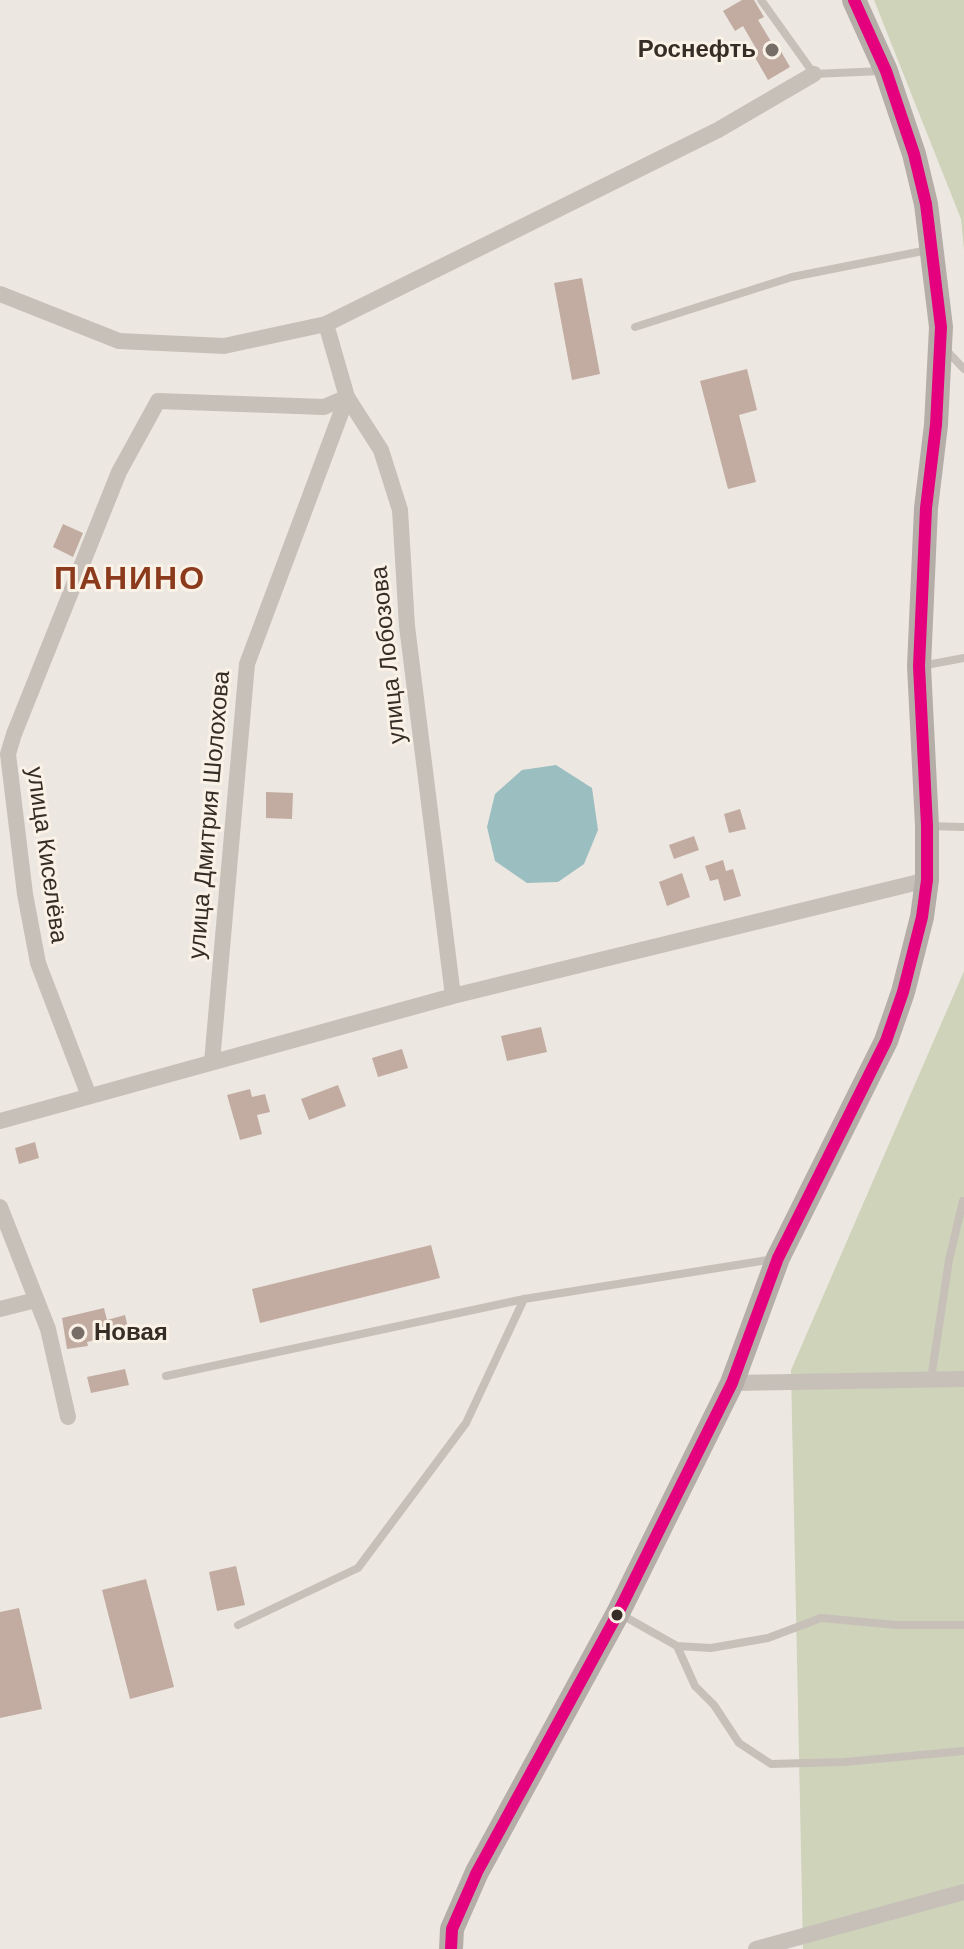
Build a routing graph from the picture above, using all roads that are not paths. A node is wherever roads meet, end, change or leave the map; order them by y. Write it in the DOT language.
graph roads {
  1 [pos="761,0"];
  2 [pos="854,0"];
  3 [pos="886,71"];
  4 [pos="814,74"];
  5 [pos="933,249"];
  6 [pos="0,294"];
  7 [pos="326,324"];
  8 [pos="635,327"];
  9 [pos="940,345"];
  10 [pos="964,369"];
  11 [pos="347,397"];
  12 [pos="964,658"];
  13 [pos="919,666"];
  14 [pos="927,826"];
  15 [pos="964,827"];
  16 [pos="927,880"];
  17 [pos="453,996"];
  18 [pos="212,1062"];
  19 [pos="89,1096"];
  20 [pos="0,1121"];
  21 [pos="963,1201"];
  22 [pos="0,1207"];
  23 [pos="778,1258"];
  24 [pos="524,1299"];
  25 [pos="36,1300"];
  26 [pos="0,1309"];
  27 [pos="166,1376"];
  28 [pos="931,1379"];
  29 [pos="964,1379"];
  30 [pos="732,1383"];
  31 [pos="68,1417"];
  32 [pos="618,1613"];
  33 [pos="238,1625"];
  34 [pos="964,1625"];
  35 [pos="677,1646"];
  36 [pos="964,1751"];
  37 [pos="964,1892"];
  38 [pos="451,1949"];
  39 [pos="756,1949"];
  1 -- 4 [label="lane"];
  2 -- 3 [label="main road"];
  3 -- 4 [label="lane"];
  3 -- 5 [label="main road"];
  4 -- 7 [label="street"];
  5 -- 8 [label="lane"];
  5 -- 9 [label="main road"];
  6 -- 7 [label="street"];
  7 -- 11 [label="street, улица Лобозова"];
  9 -- 10 [label="lane"];
  9 -- 13 [label="main road"];
  11 -- 17 [label="street, улица Лобозова"];
  11 -- 18 [label="street, улица Дмитрия Шолохова"];
  11 -- 19 [label="street, улица Киселёва"];
  12 -- 13 [label="lane"];
  13 -- 14 [label="main road"];
  14 -- 15 [label="lane"];
  14 -- 16 [label="main road"];
  16 -- 17 [label="street"];
  16 -- 23 [label="main road"];
  17 -- 18 [label="street"];
  18 -- 19 [label="street"];
  19 -- 20 [label="street"];
  21 -- 28 [label="lane"];
  22 -- 25 [label="street"];
  23 -- 24 [label="lane"];
  23 -- 30 [label="main road"];
  24 -- 27 [label="lane"];
  24 -- 33 [label="lane"];
  25 -- 26 [label="street"];
  25 -- 31 [label="street"];
  28 -- 29 [label="street"];
  28 -- 30 [label="street"];
  30 -- 32 [label="main road"];
  32 -- 35 [label="lane"];
  32 -- 38 [label="main road"];
  34 -- 35 [label="lane"];
  35 -- 36 [label="lane"];
  37 -- 39 [label="street"];
}
